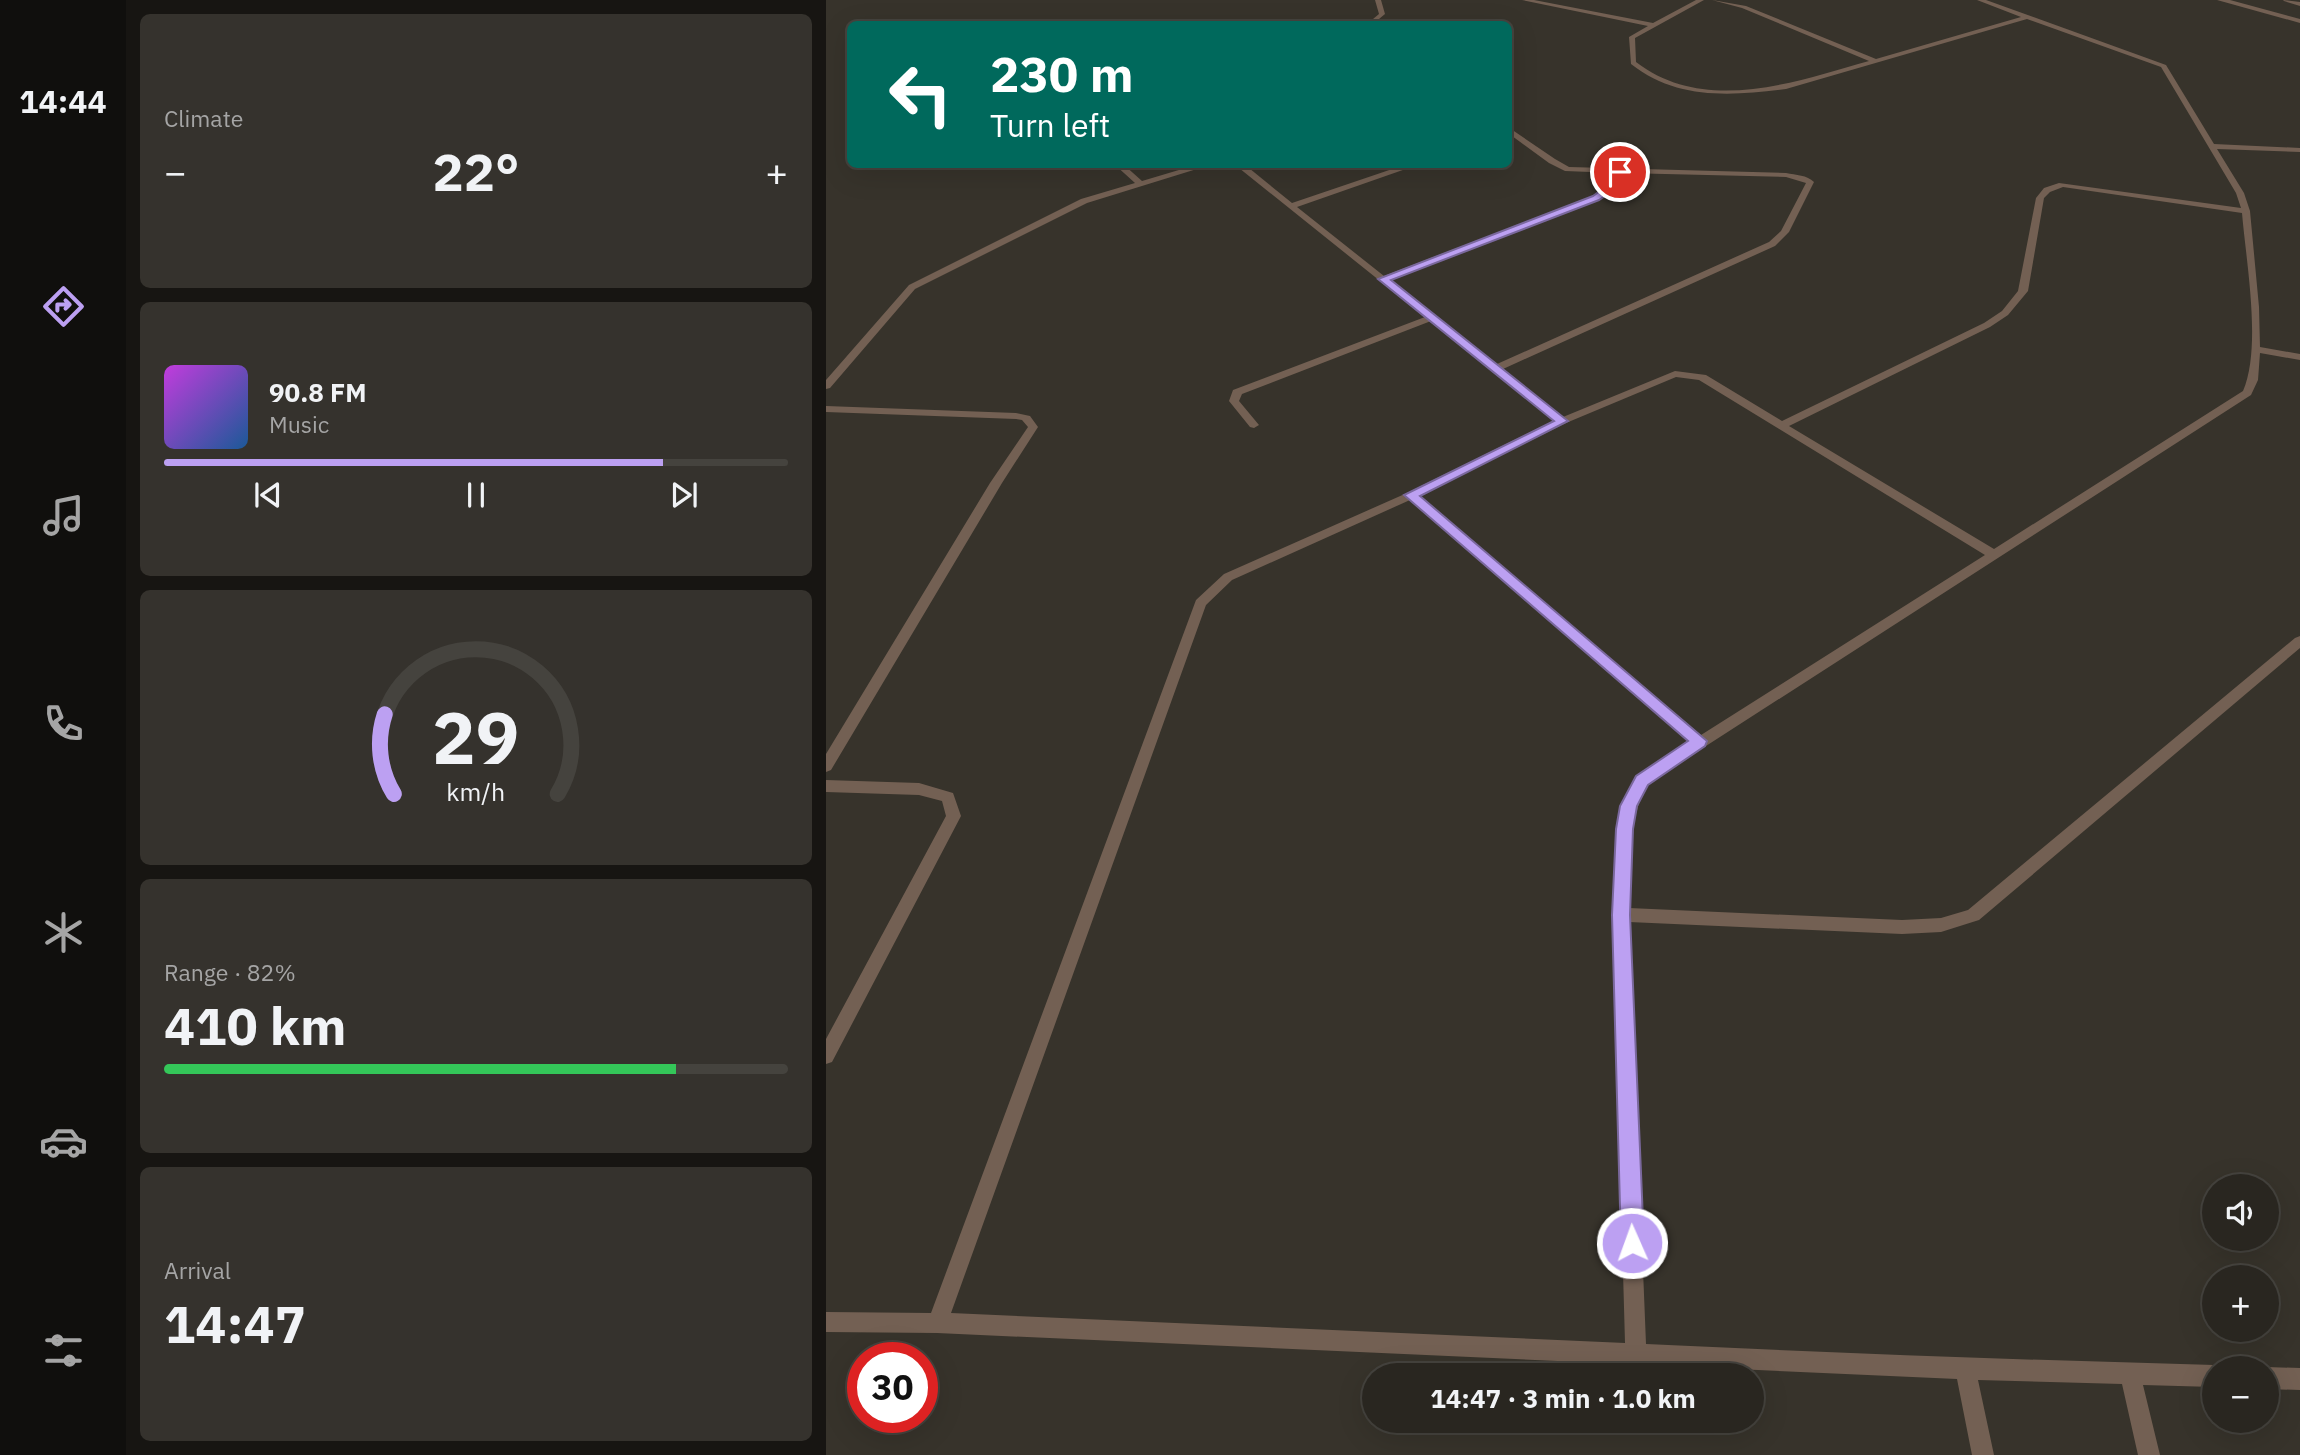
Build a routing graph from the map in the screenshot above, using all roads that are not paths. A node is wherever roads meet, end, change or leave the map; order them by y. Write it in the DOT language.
graph roads {
  1 [pos="1378,0"];
  2 [pos="1525,0"];
  3 [pos="1701,0"];
  4 [pos="1715,0"];
  5 [pos="1980,0"];
  6 [pos="2221,0"];
  7 [pos="2286,0"];
  8 [pos="2300,4"];
  9 [pos="2028,17"];
  10 [pos="1374,21"];
  11 [pos="2300,21"];
  12 [pos="1654,24"];
  13 [pos="1875,61"];
  14 [pos="1512,133"];
  15 [pos="2211,146"];
  16 [pos="2300,150"];
  17 [pos="1122,168"];
  18 [pos="1195,168"];
  19 [pos="1243,168"];
  20 [pos="1404,168"];
  21 [pos="1620,172"];
  22 [pos="1140,184"];
  23 [pos="1292,206"];
  24 [pos="2246,212"];
  25 [pos="1384,279"];
  26 [pos="1431,318"];
  27 [pos="2256,349"];
  28 [pos="2300,357"];
  29 [pos="1494,369"];
  30 [pos="826,386"];
  31 [pos="826,409"];
  32 [pos="1562,421"];
  33 [pos="1254,425"];
  34 [pos="1782,425"];
  35 [pos="1411,495"];
  36 [pos="1994,555"];
  37 [pos="2300,641"];
  38 [pos="1699,741"];
  39 [pos="826,766"];
  40 [pos="826,786"];
  41 [pos="1621,915"];
  42 [pos="826,1056"];
  43 [pos="826,1322"];
  44 [pos="937,1323"];
  45 [pos="1636,1352"];
  46 [pos="1965,1369"];
  47 [pos="2130,1372"];
  48 [pos="2202,1375"];
  49 [pos="2279,1378"];
  50 [pos="2300,1379"];
  51 [pos="1983,1455"];
  52 [pos="2149,1455"];
  1 -- 10 [label="street"];
  2 -- 12 [label="street"];
  3 -- 12 [label="street"];
  4 -- 13 [label="street"];
  5 -- 9 [label="street"];
  6 -- 11 [label="street"];
  7 -- 8 [label="street"];
  9 -- 13 [label="street"];
  9 -- 15 [label="street"];
  12 -- 13 [label="street"];
  14 -- 21 [label="street"];
  15 -- 16 [label="street"];
  15 -- 24 [label="street"];
  17 -- 22 [label="street"];
  18 -- 22 [label="street"];
  19 -- 23 [label="street"];
  20 -- 23 [label="street"];
  21 -- 25 [label="street"];
  21 -- 29 [label="street"];
  22 -- 30 [label="street"];
  23 -- 25 [label="street"];
  24 -- 27 [label="street"];
  24 -- 34 [label="street"];
  25 -- 26 [label="street"];
  26 -- 29 [label="street"];
  26 -- 33 [label="street"];
  27 -- 28 [label="street"];
  27 -- 36 [label="street"];
  29 -- 32 [label="street"];
  31 -- 39 [label="street"];
  32 -- 34 [label="street"];
  32 -- 35 [label="street"];
  34 -- 36 [label="street"];
  35 -- 38 [label="street"];
  35 -- 44 [label="street"];
  36 -- 38 [label="street"];
  37 -- 41 [label="street"];
  38 -- 41 [label="street"];
  40 -- 42 [label="street"];
  41 -- 45 [label="street"];
  43 -- 44 [label="street"];
  44 -- 45 [label="street"];
  45 -- 46 [label="street"];
  46 -- 47 [label="street"];
  46 -- 51 [label="street"];
  47 -- 48 [label="street"];
  47 -- 52 [label="street"];
  49 -- 50 [label="street"];
}
